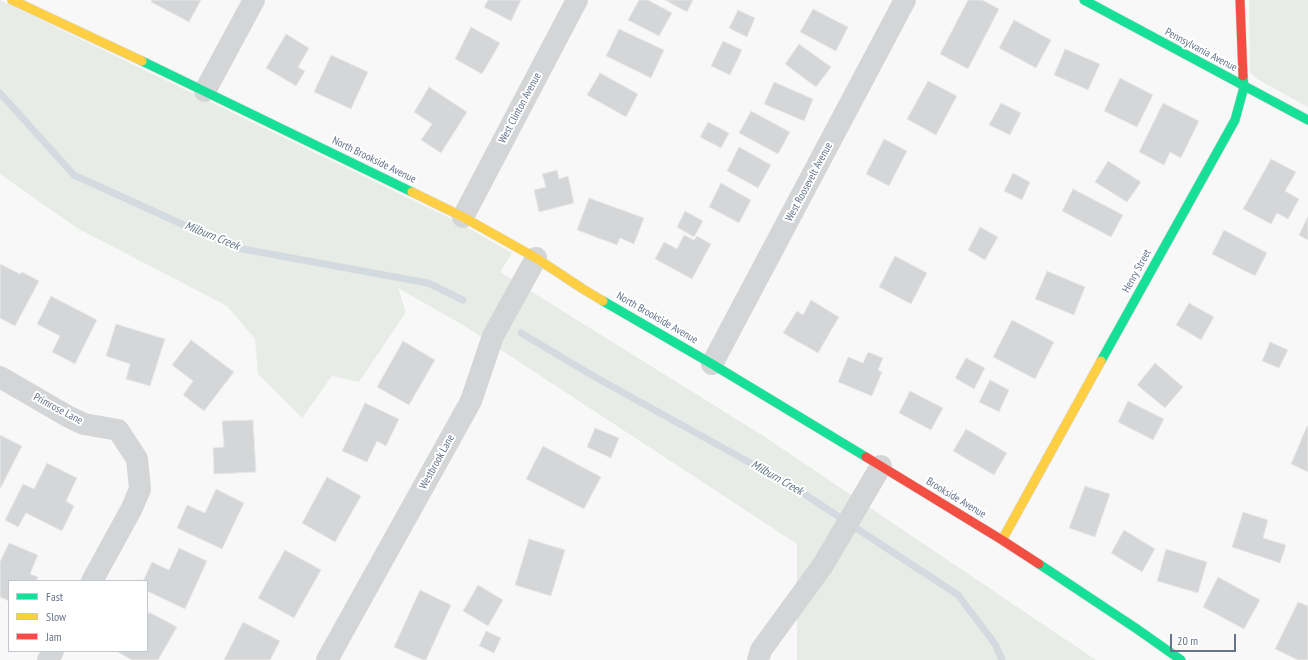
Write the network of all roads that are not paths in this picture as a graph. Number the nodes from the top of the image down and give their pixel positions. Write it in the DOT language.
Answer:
graph roads {
  1 [pos="12,0"];
  2 [pos="254,0"];
  3 [pos="577,0"];
  4 [pos="905,0"];
  5 [pos="1084,0"];
  6 [pos="1240,0"];
  7 [pos="1244,87"];
  8 [pos="205,91"];
  9 [pos="1308,120"];
  10 [pos="462,216"];
  11 [pos="536,258"];
  12 [pos="712,364"];
  13 [pos="0,377"];
  14 [pos="881,466"];
  15 [pos="1002,540"];
  16 [pos="93,580"];
  17 [pos="327,660"];
  18 [pos="758,660"];
  19 [pos="1181,660"];
  1 -- 8 [label="main road, North Brookside Avenue"];
  2 -- 8 [label="street"];
  3 -- 10 [label="street, West Clinton Avenue"];
  4 -- 12 [label="street, West Roosevelt Avenue"];
  5 -- 7 [label="main road, Pennsylvania Avenue"];
  6 -- 7 [label="main road, Henry Street"];
  7 -- 9 [label="main road, Pennsylvania Avenue"];
  7 -- 15 [label="main road, Henry Street"];
  8 -- 10 [label="main road, North Brookside Avenue"];
  10 -- 11 [label="main road, North Brookside Avenue"];
  11 -- 12 [label="main road, North Brookside Avenue"];
  11 -- 17 [label="street, Westbrook Lane"];
  12 -- 14 [label="main road, Brookside Avenue"];
  13 -- 16 [label="street, Primrose Lane"];
  14 -- 15 [label="main road, Brookside Avenue"];
  14 -- 18 [label="street"];
  15 -- 19 [label="main road, Brookside Avenue"];
}
